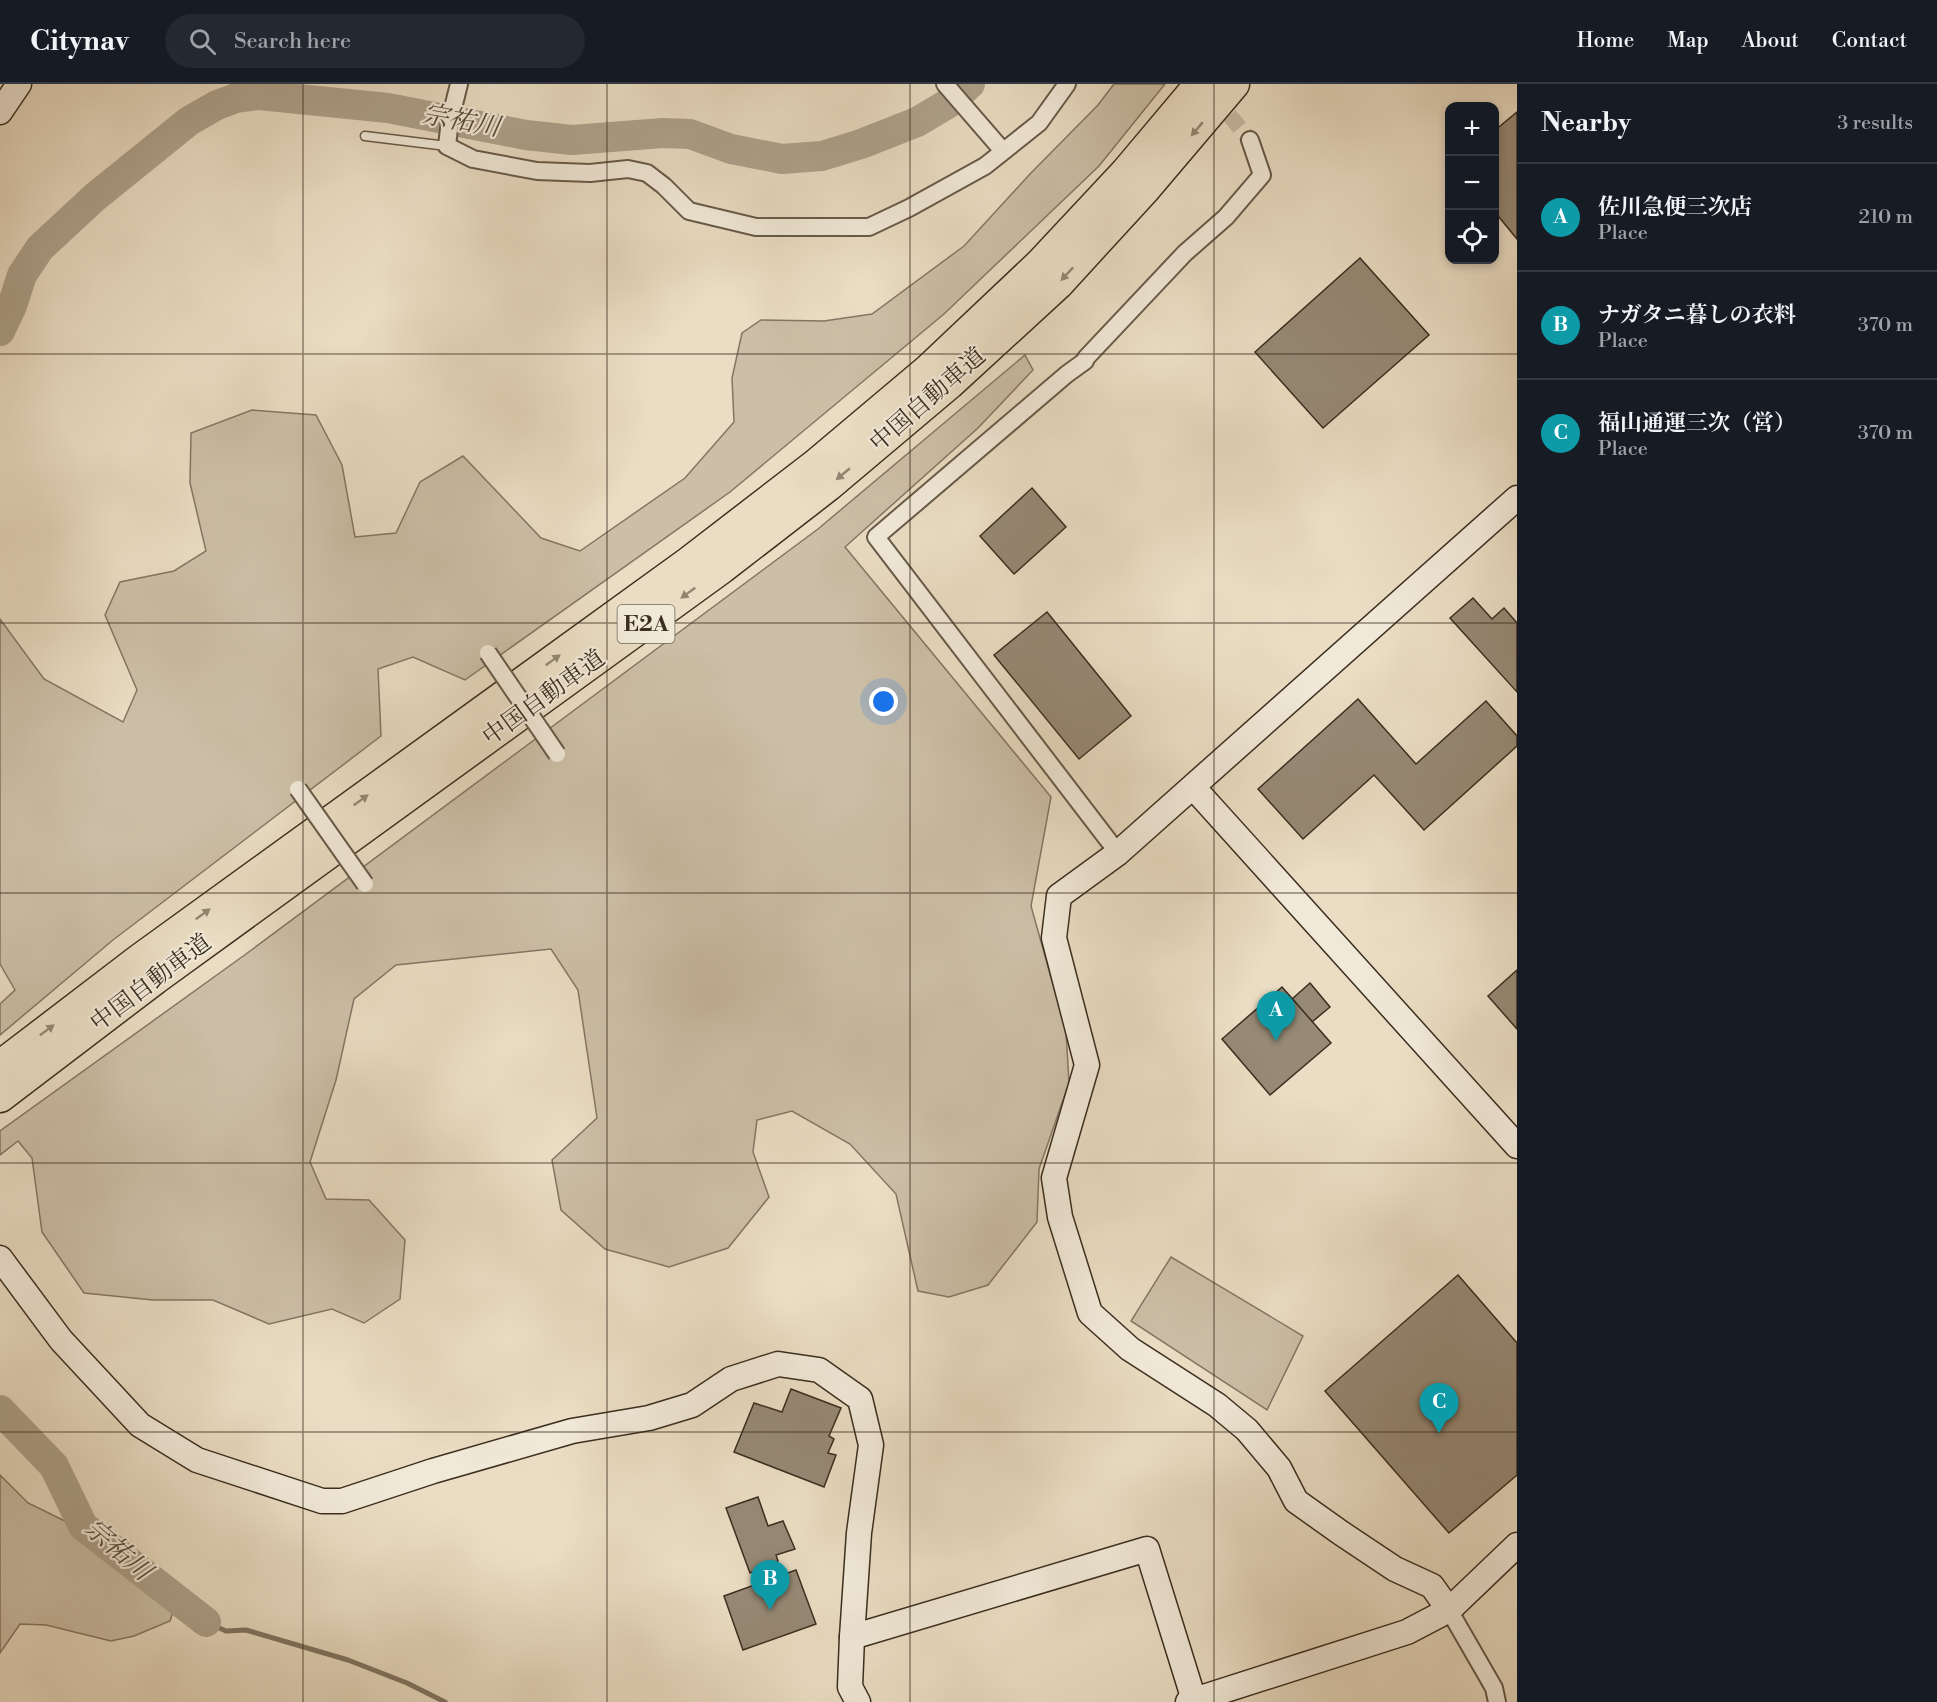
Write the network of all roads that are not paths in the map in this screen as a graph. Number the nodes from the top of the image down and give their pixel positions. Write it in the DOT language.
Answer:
graph roads {
  1 [pos="19,84"];
  2 [pos="459,84"];
  3 [pos="1067,84"];
  4 [pos="1200,84"];
  5 [pos="1234,84"];
  6 [pos="948,89"];
  7 [pos="0,112"];
  8 [pos="364,136"];
  9 [pos="1250,140"];
  10 [pos="448,142"];
  11 [pos="1003,151"];
  12 [pos="1517,498"];
  13 [pos="488,653"];
  14 [pos="556,754"];
  15 [pos="1193,787"];
  16 [pos="298,789"];
  17 [pos="1118,853"];
  18 [pos="365,884"];
  19 [pos="0,1066"];
  20 [pos="0,1097"];
  21 [pos="1517,1146"];
  22 [pos="0,1258"];
  23 [pos="1517,1545"];
  24 [pos="1449,1610"];
  25 [pos="852,1637"];
  26 [pos="1191,1701"];
  27 [pos="858,1702"];
  28 [pos="1497,1702"];
  1 -- 7 [label="street"];
  2 -- 10 [label="street"];
  3 -- 11 [label="street"];
  19 -- 4 [label="highway, 中国自動車道 / E2A, one-way"];
  5 -- 20 [label="highway, 中国自動車道 / E2A, one-way"];
  6 -- 11 [label="street"];
  8 -- 10 [label="lane"];
  9 -- 17 [label="street"];
  10 -- 11 [label="street"];
  12 -- 15 [label="street"];
  13 -- 14 [label="street, bridge"];
  15 -- 17 [label="street"];
  15 -- 21 [label="street"];
  16 -- 18 [label="street, bridge"];
  17 -- 24 [label="street"];
  22 -- 25 [label="street"];
  23 -- 24 [label="street"];
  24 -- 26 [label="street"];
  24 -- 28 [label="street"];
  25 -- 26 [label="street"];
  25 -- 27 [label="street"];
}
